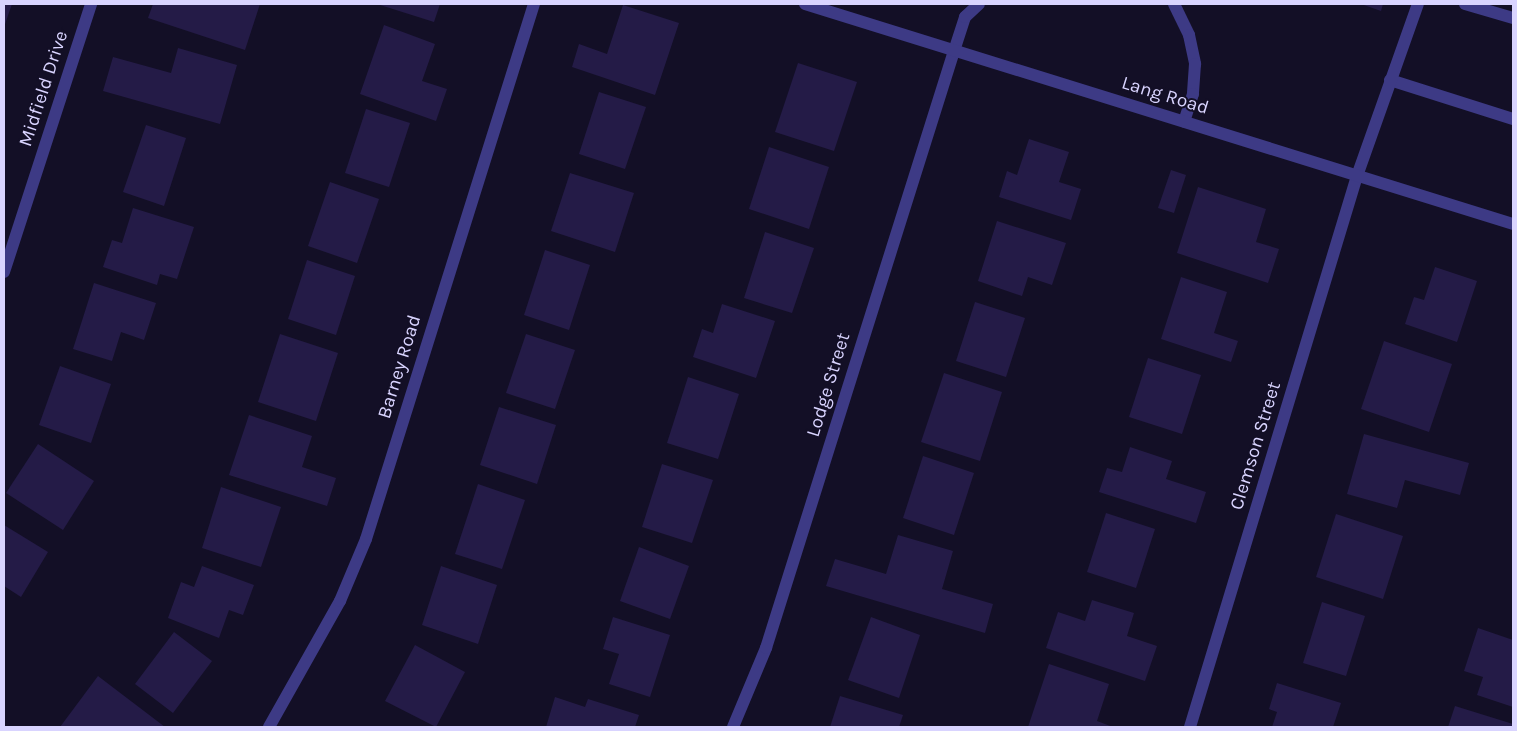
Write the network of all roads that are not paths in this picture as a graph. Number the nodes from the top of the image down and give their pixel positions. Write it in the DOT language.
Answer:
graph roads {
  1 [pos="91,4"];
  2 [pos="534,4"];
  3 [pos="805,4"];
  4 [pos="979,4"];
  5 [pos="1174,4"];
  6 [pos="1418,4"];
  7 [pos="1465,4"];
  8 [pos="1513,18"];
  9 [pos="954,51"];
  10 [pos="1390,80"];
  11 [pos="1513,119"];
  12 [pos="1184,122"];
  13 [pos="1357,176"];
  14 [pos="1513,224"];
  15 [pos="4,272"];
  16 [pos="269,727"];
  17 [pos="733,727"];
  18 [pos="1190,727"];
  1 -- 15 [label="street, Midfield Drive"];
  2 -- 16 [label="street, Barney Road"];
  3 -- 9 [label="street, Lang Road"];
  4 -- 9 [label="street, Lodge Street"];
  5 -- 12 [label="street"];
  6 -- 10 [label="street, Clemson Street"];
  7 -- 8 [label="street"];
  9 -- 12 [label="street, Lang Road"];
  9 -- 17 [label="street, Lodge Street"];
  10 -- 11 [label="street"];
  10 -- 13 [label="street, Clemson Street"];
  12 -- 13 [label="street, Lang Road"];
  13 -- 14 [label="street, Lang Road"];
  13 -- 18 [label="street, Clemson Street"];
}
